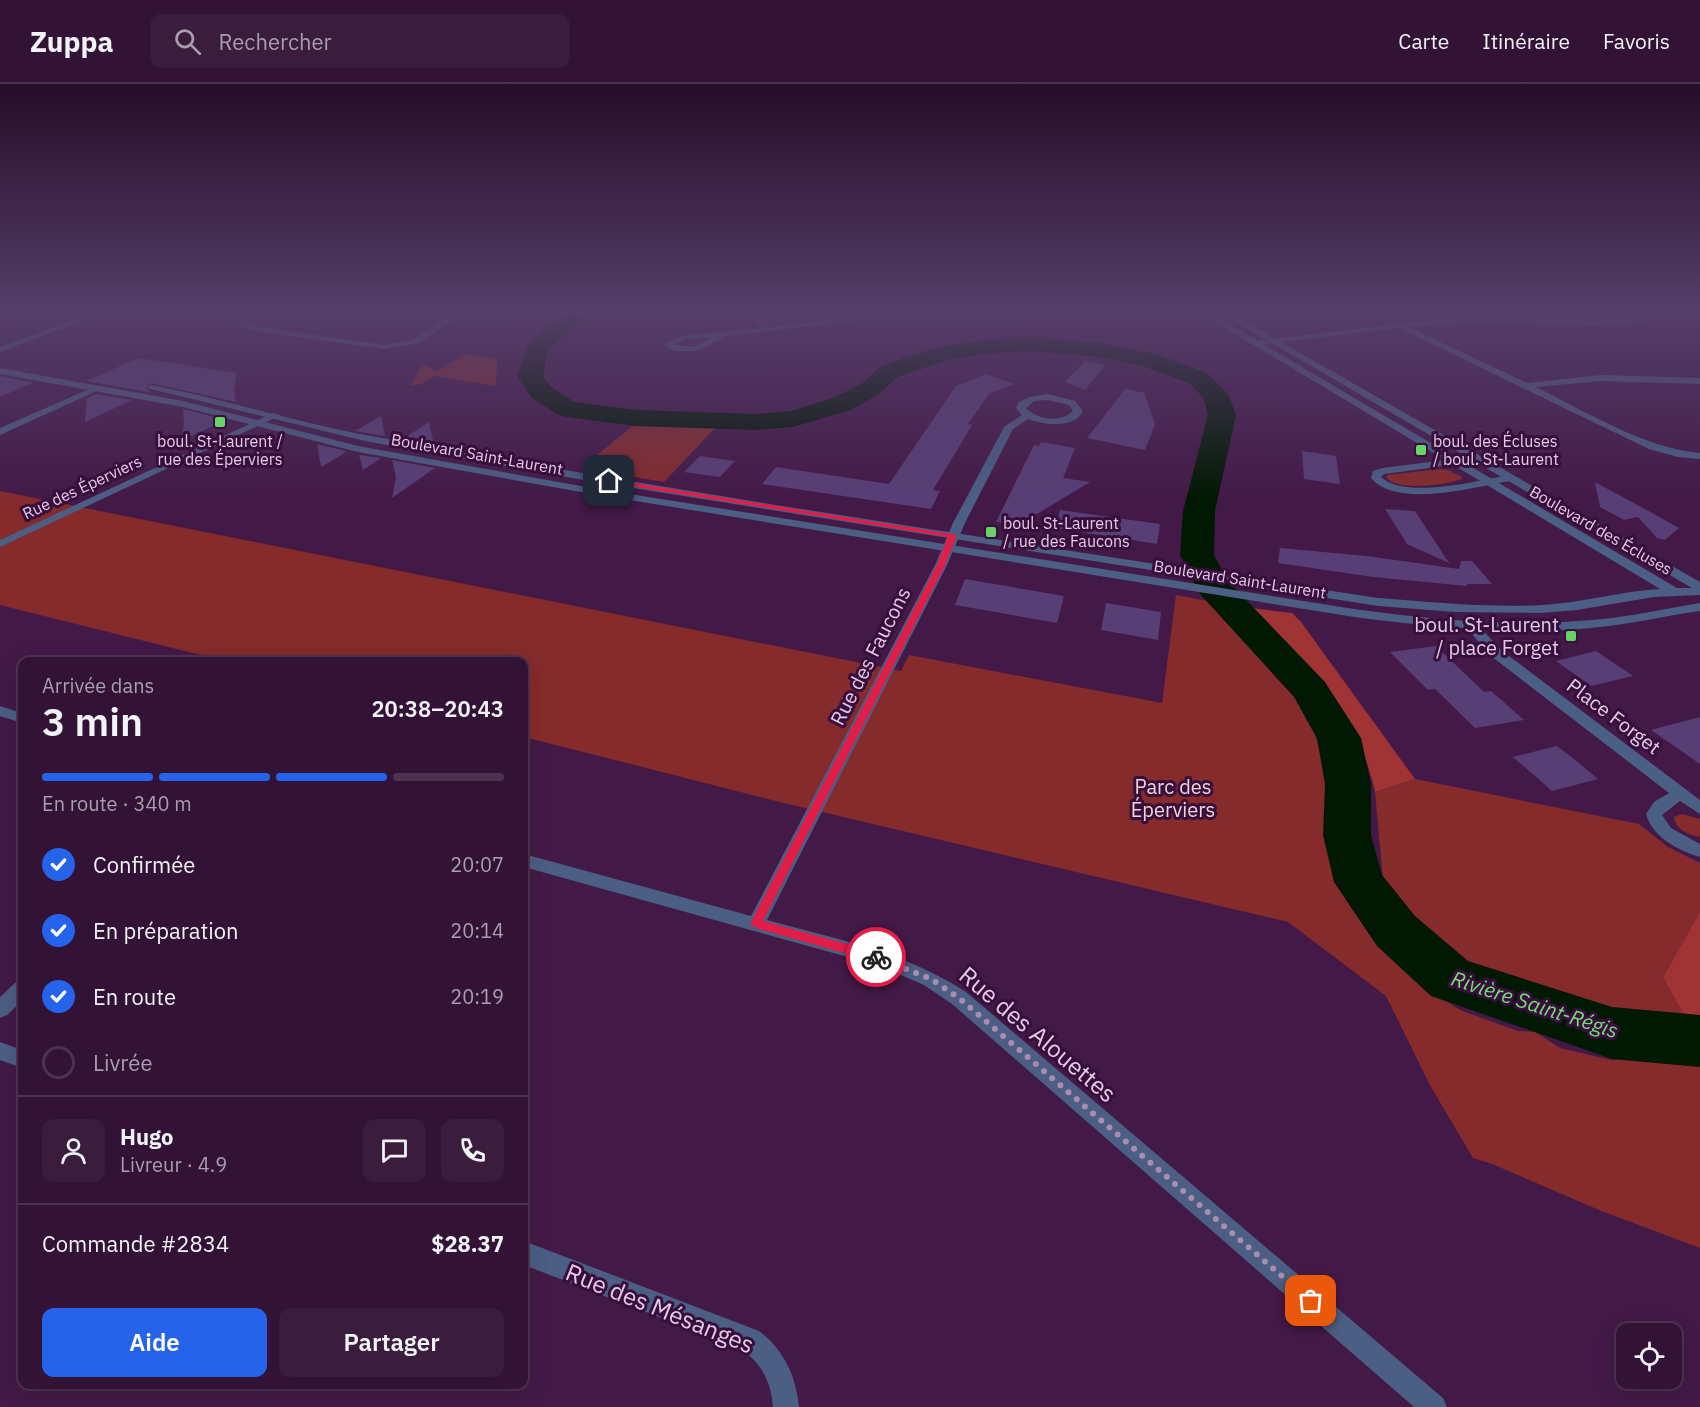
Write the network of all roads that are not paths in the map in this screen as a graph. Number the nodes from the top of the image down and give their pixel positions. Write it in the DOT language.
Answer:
graph roads {
  1 [pos="28,376"];
  2 [pos="80,376"];
  3 [pos="1310,376"];
  4 [pos="1333,376"];
  5 [pos="1504,376"];
  6 [pos="1700,381"];
  7 [pos="1525,386"];
  8 [pos="99,388"];
  9 [pos="276,415"];
  10 [pos="1028,415"];
  11 [pos="257,424"];
  12 [pos="0,432"];
  13 [pos="1700,456"];
  14 [pos="1477,459"];
  15 [pos="1455,462"];
  16 [pos="1510,478"];
  17 [pos="1486,482"];
  18 [pos="953,535"];
  19 [pos="0,544"];
  20 [pos="946,549"];
  21 [pos="1700,589"];
  22 [pos="1674,592"];
  23 [pos="1700,607"];
  24 [pos="1470,625"];
  25 [pos="0,711"];
  26 [pos="18,717"];
  27 [pos="1681,793"];
  28 [pos="1700,808"];
  29 [pos="1700,851"];
  30 [pos="528,862"];
  31 [pos="756,924"];
  32 [pos="18,993"];
  33 [pos="0,1009"];
  34 [pos="0,1051"];
  35 [pos="18,1058"];
  36 [pos="528,1255"];
  37 [pos="786,1407"];
  38 [pos="1434,1407"];
  1 -- 8 [label="street, Boulevard Saint-Laurent"];
  2 -- 9 [label="street, Boulevard Saint-Laurent"];
  3 -- 15 [label="street, Boulevard des Écluses"];
  4 -- 14 [label="street, Boulevard des Écluses"];
  5 -- 7 [label="street"];
  6 -- 7 [label="street"];
  7 -- 13 [label="street"];
  8 -- 11 [label="street, Boulevard Saint-Laurent"];
  8 -- 12 [label="street"];
  9 -- 11 [label="street, Rue des Éperviers"];
  9 -- 18 [label="street, Boulevard Saint-Laurent"];
  10 -- 10 [label="street, Rue des Faucons"];
  10 -- 18 [label="street, Rue des Faucons"];
  11 -- 19 [label="street, Rue des Éperviers"];
  11 -- 20 [label="street, Boulevard Saint-Laurent"];
  14 -- 15 [label="street, Boulevard des Écluses"];
  14 -- 16 [label="street, Boulevard des Écluses"];
  15 -- 17 [label="street, Boulevard des Écluses"];
  15 -- 17 [label="street, Boulevard des Écluses"];
  16 -- 17 [label="street, Boulevard des Écluses"];
  16 -- 21 [label="street, Boulevard des Écluses"];
  17 -- 22 [label="street, Boulevard des Écluses"];
  18 -- 20 [label="street, Rue des Faucons"];
  18 -- 22 [label="street, Boulevard Saint-Laurent"];
  20 -- 24 [label="street, Boulevard Saint-Laurent"];
  20 -- 31 [label="street, Rue des Faucons"];
  21 -- 22 [label="street, Boulevard Saint-Laurent"];
  22 -- 23 [label="street, Boulevard des Écluses"];
  23 -- 24 [label="street, Boulevard Saint-Laurent"];
  24 -- 27 [label="street, Place Forget"];
  25 -- 26 [label="street"];
  27 -- 28 [label="street, Place Forget"];
  27 -- 29 [label="street"];
  30 -- 31 [label="street, Rue des Alouettes"];
  31 -- 38 [label="street, Rue des Alouettes"];
  32 -- 33 [label="street"];
  34 -- 35 [label="street"];
  36 -- 37 [label="street, Rue des Mésanges"];
}
